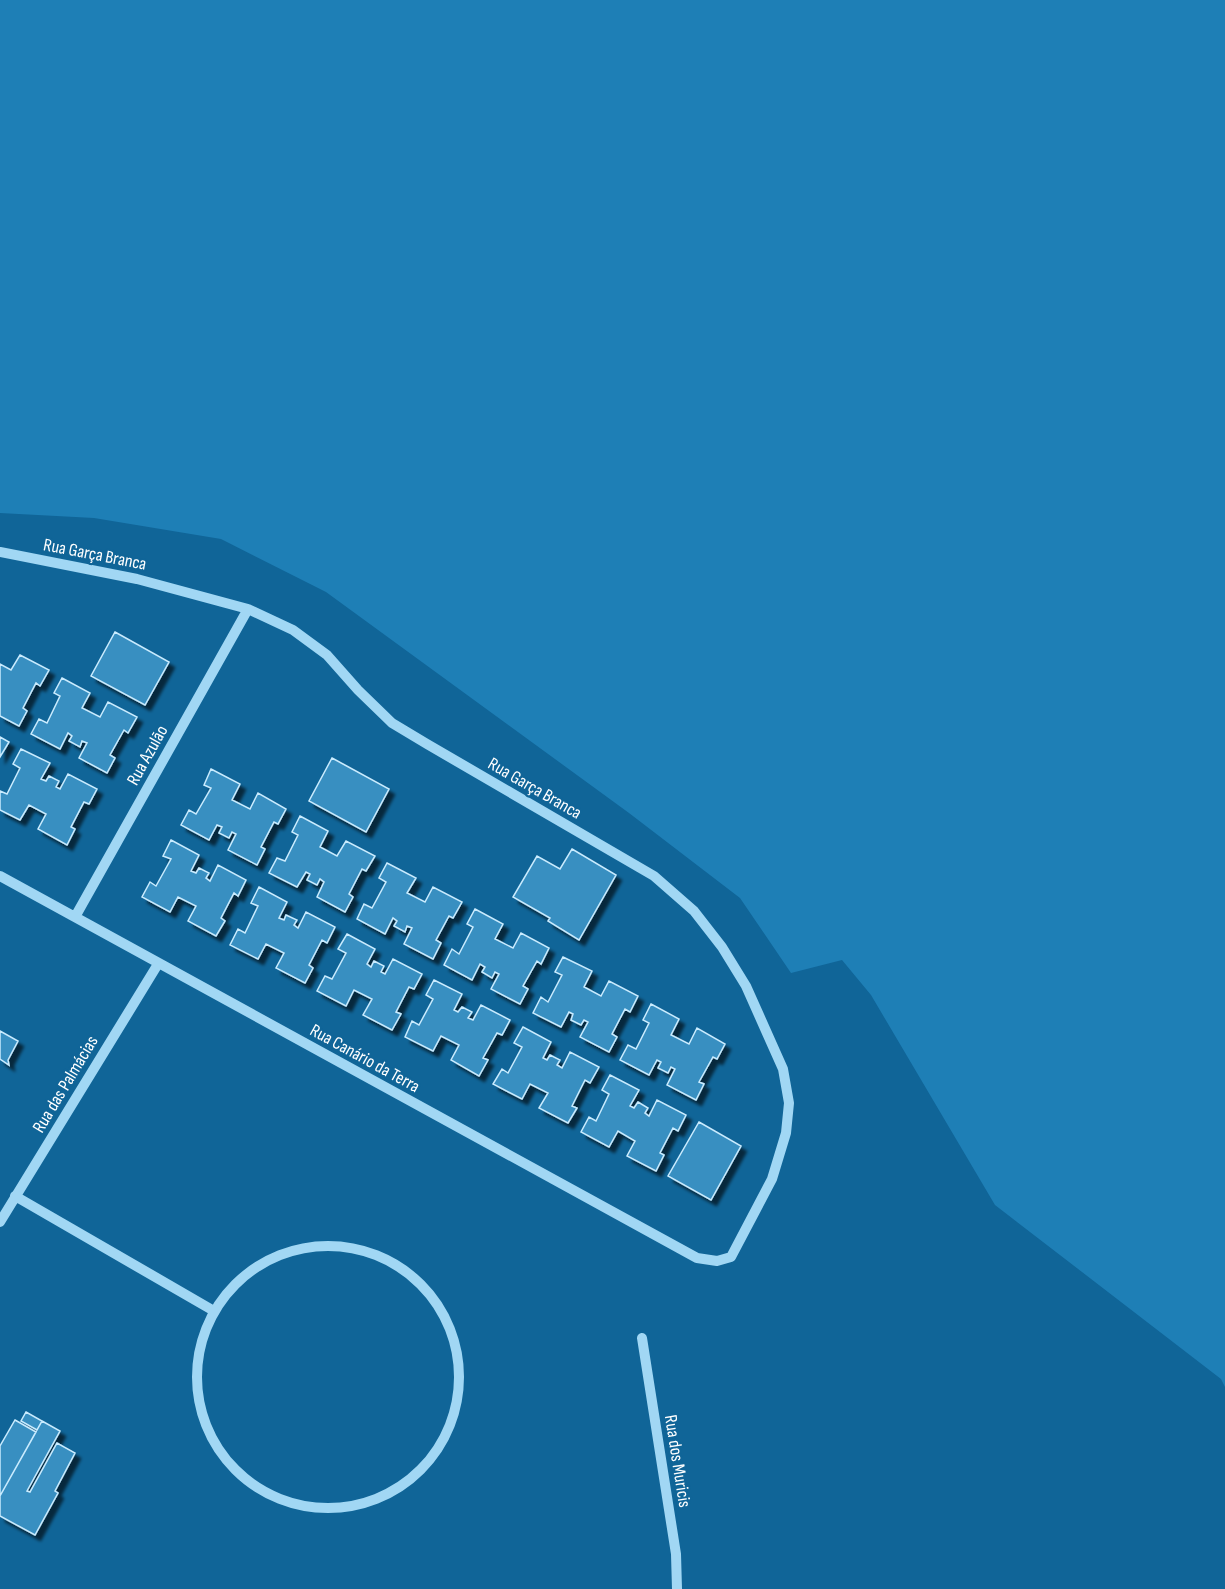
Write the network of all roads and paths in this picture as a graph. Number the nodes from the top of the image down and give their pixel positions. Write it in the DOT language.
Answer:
graph roads {
  1 [pos="0,552"];
  2 [pos="248,609"];
  3 [pos="0,876"];
  4 [pos="75,917"];
  5 [pos="158,963"];
  6 [pos="15,1196"];
  7 [pos="0,1222"];
  8 [pos="717,1262"];
  9 [pos="214,1311"];
  10 [pos="642,1338"];
  11 [pos="677,1589"];
  1 -- 2 [label="street, Rua Garça Branca"];
  2 -- 4 [label="street, Rua Azulão"];
  2 -- 8 [label="street, Rua Garça Branca"];
  3 -- 4 [label="street, Rua Canário da Terra"];
  4 -- 5 [label="street, Rua Canário da Terra"];
  5 -- 6 [label="street, Rua das Palmácias"];
  5 -- 8 [label="street, Rua Canário da Terra"];
  6 -- 7 [label="street, Rua das Palmácias"];
  6 -- 9 [label="street"];
  9 -- 9 [label="street"];
  10 -- 11 [label="street, Rua dos Muricis"];
}
